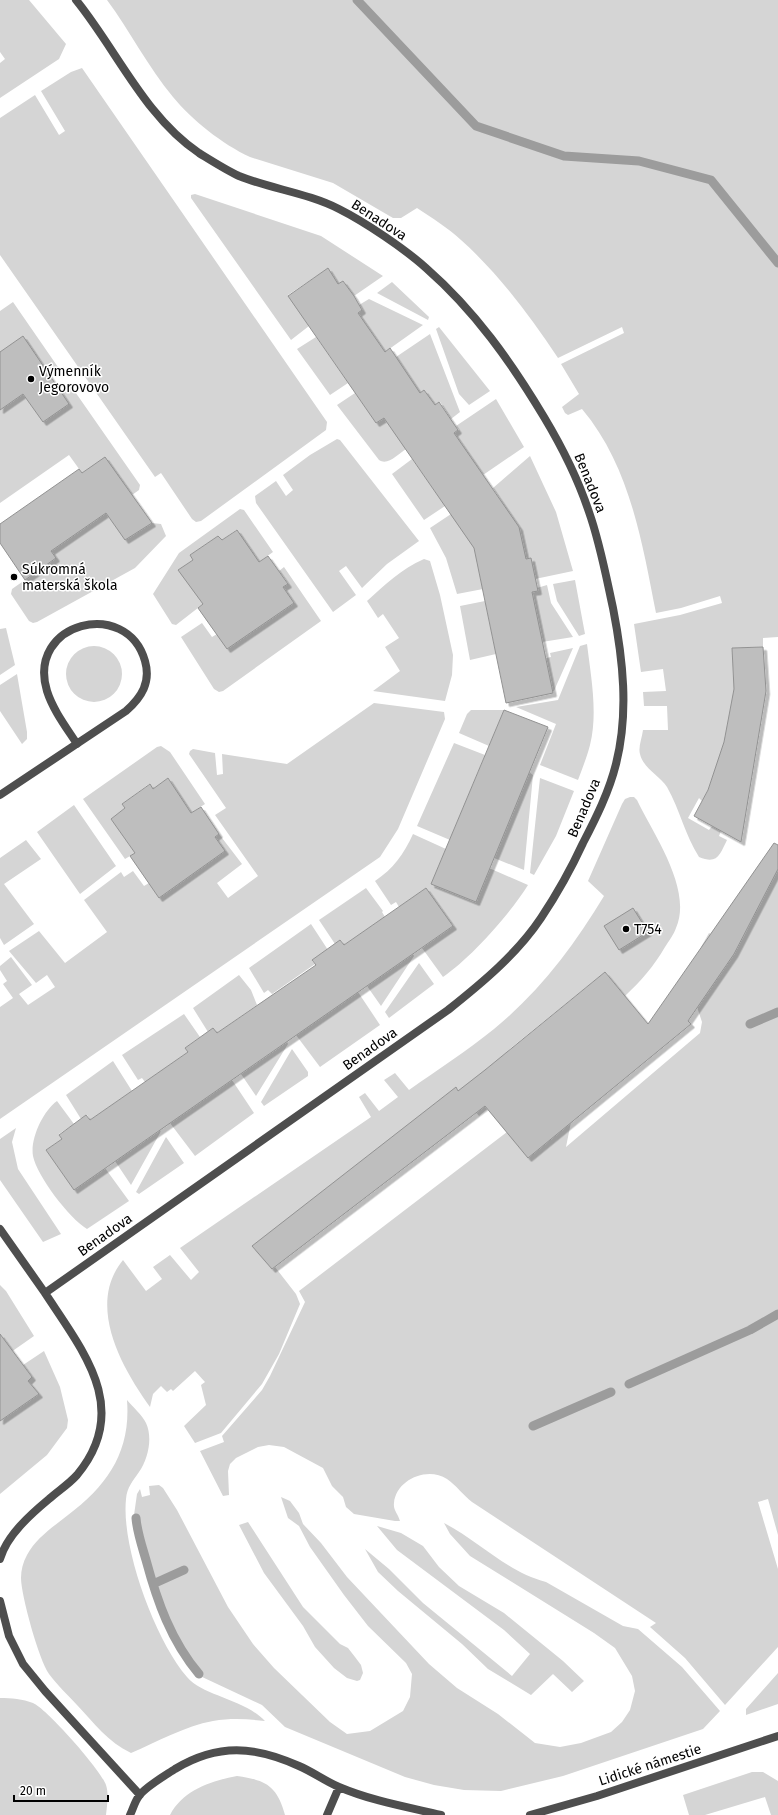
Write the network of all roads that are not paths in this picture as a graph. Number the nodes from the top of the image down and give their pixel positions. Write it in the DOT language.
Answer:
graph roads {
  1 [pos="76,0"];
  2 [pos="77,744"];
  3 [pos="0,795"];
  4 [pos="0,1229"];
  5 [pos="45,1293"];
  6 [pos="0,1559"];
  7 [pos="0,1601"];
  8 [pos="778,1736"];
  9 [pos="339,1787"];
  10 [pos="140,1795"];
  11 [pos="130,1815"];
  12 [pos="327,1815"];
  13 [pos="441,1815"];
  14 [pos="530,1815"];
  1 -- 5 [label="street, Benadova"];
  2 -- 2 [label="street"];
  2 -- 3 [label="street"];
  4 -- 5 [label="street"];
  5 -- 6 [label="street"];
  7 -- 10 [label="street"];
  8 -- 14 [label="street, Lidické námestie"];
  9 -- 10 [label="street"];
  9 -- 12 [label="street"];
  9 -- 13 [label="street"];
  10 -- 11 [label="street"];
}
